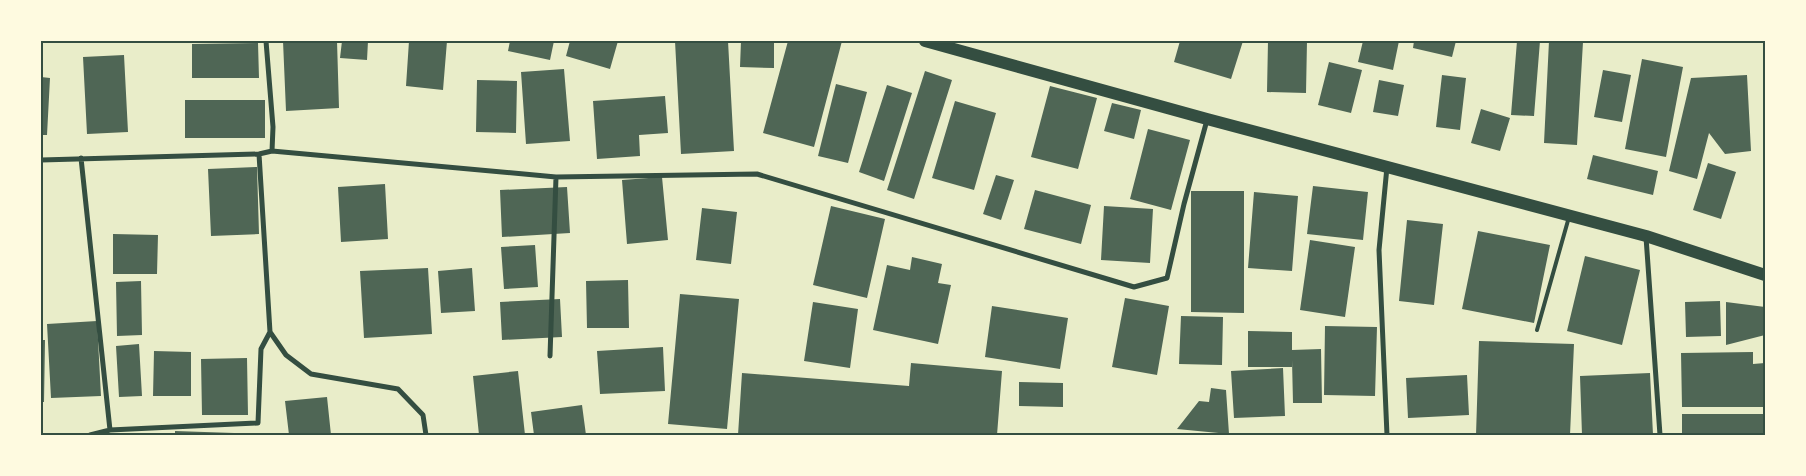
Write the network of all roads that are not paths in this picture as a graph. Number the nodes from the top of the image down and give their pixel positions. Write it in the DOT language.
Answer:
graph roads {
  1 [pos="266,41"];
  2 [pos="925,41"];
  3 [pos="1207,119"];
  4 [pos="272,151"];
  5 [pos="259,154"];
  6 [pos="81,158"];
  7 [pos="41,160"];
  8 [pos="1387,166"];
  9 [pos="556,177"];
  10 [pos="1570,216"];
  11 [pos="1646,236"];
  12 [pos="1765,275"];
  13 [pos="1537,330"];
  14 [pos="270,332"];
  15 [pos="550,356"];
  16 [pos="110,430"];
  17 [pos="90,435"];
  18 [pos="426,435"];
  19 [pos="1387,435"];
  20 [pos="1660,435"];
  1 -- 4 [label="street"];
  2 -- 3 [label="main road"];
  3 -- 8 [label="main road"];
  3 -- 9 [label="street"];
  4 -- 5 [label="street"];
  4 -- 9 [label="street"];
  5 -- 6 [label="street"];
  5 -- 14 [label="street"];
  6 -- 7 [label="street"];
  6 -- 16 [label="street"];
  8 -- 10 [label="main road"];
  8 -- 19 [label="street"];
  9 -- 15 [label="street"];
  10 -- 11 [label="main road"];
  10 -- 13 [label="lane"];
  11 -- 12 [label="main road"];
  11 -- 20 [label="street"];
  14 -- 16 [label="street"];
  14 -- 18 [label="street"];
  16 -- 17 [label="street"];
}
